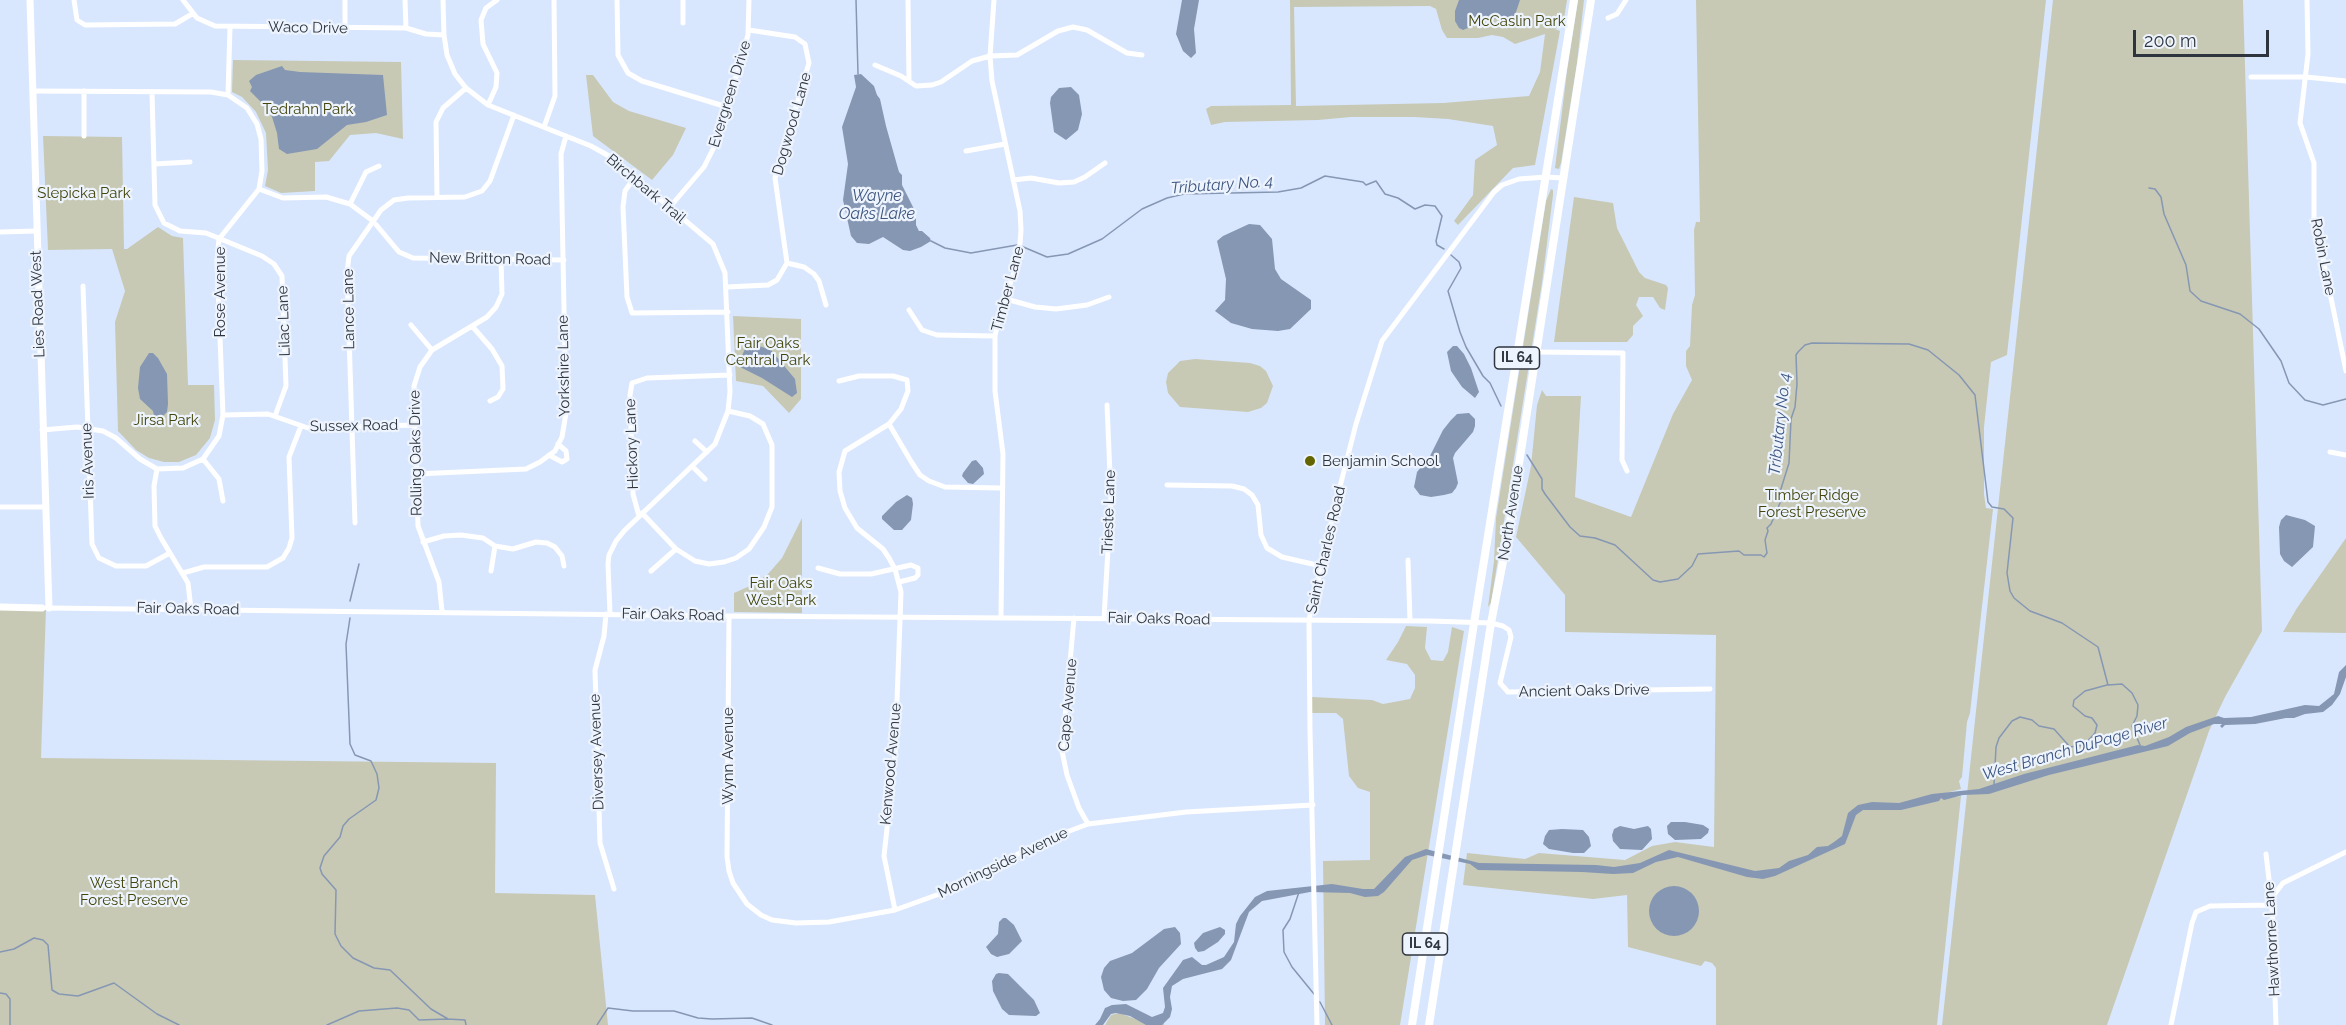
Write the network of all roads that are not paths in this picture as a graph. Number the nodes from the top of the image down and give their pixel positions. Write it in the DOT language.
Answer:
graph roads {
  1 [pos="30,0"];
  2 [pos="74,0"];
  3 [pos="183,0"];
  4 [pos="345,0"];
  5 [pos="405,0"];
  6 [pos="443,0"];
  7 [pos="497,0"];
  8 [pos="554,0"];
  9 [pos="617,0"];
  10 [pos="683,0"];
  11 [pos="749,0"];
  12 [pos="908,0"];
  13 [pos="994,0"];
  14 [pos="1574,0"];
  15 [pos="1591,0"];
  16 [pos="1626,0"];
  17 [pos="2307,0"];
  18 [pos="192,14"];
  19 [pos="1608,18"];
  20 [pos="683,23"];
  21 [pos="230,27"];
  22 [pos="345,28"];
  23 [pos="406,28"];
  24 [pos="749,30"];
  25 [pos="444,35"];
  26 [pos="1142,55"];
  27 [pos="990,56"];
  28 [pos="875,65"];
  29 [pos="2251,77"];
  30 [pos="2306,77"];
  31 [pos="909,81"];
  32 [pos="2346,81"];
  33 [pos="466,88"];
  34 [pos="32,91"];
  35 [pos="84,91"];
  36 [pos="152,92"];
  37 [pos="228,95"];
  38 [pos="488,105"];
  39 [pos="727,107"];
  40 [pos="514,115"];
  41 [pos="544,127"];
  42 [pos="84,136"];
  43 [pos="566,136"];
  44 [pos="1005,144"];
  45 [pos="966,151"];
  46 [pos="190,162"];
  47 [pos="1105,163"];
  48 [pos="154,164"];
  49 [pos="379,166"];
  50 [pos="1546,177"];
  51 [pos="634,178"];
  52 [pos="1563,178"];
  53 [pos="1013,180"];
  54 [pos="259,189"];
  55 [pos="437,198"];
  56 [pos="350,204"];
  57 [pos="669,208"];
  58 [pos="373,221"];
  59 [pos="36,231"];
  60 [pos="0,232"];
  61 [pos="219,239"];
  62 [pos="501,260"];
  63 [pos="564,260"];
  64 [pos="787,263"];
  65 [pos="83,286"];
  66 [pos="727,287"];
  67 [pos="1109,297"];
  68 [pos="1006,299"];
  69 [pos="826,305"];
  70 [pos="909,310"];
  71 [pos="728,312"];
  72 [pos="411,325"];
  73 [pos="472,326"];
  74 [pos="995,336"];
  75 [pos="432,350"];
  76 [pos="1537,352"];
  77 [pos="2346,371"];
  78 [pos="730,375"];
  79 [pos="839,381"];
  80 [pos="490,401"];
  81 [pos="1107,405"];
  82 [pos="728,411"];
  83 [pos="223,415"];
  84 [pos="275,416"];
  85 [pos="889,424"];
  86 [pos="414,425"];
  87 [pos="300,426"];
  88 [pos="352,427"];
  89 [pos="87,428"];
  90 [pos="42,430"];
  91 [pos="695,441"];
  92 [pos="558,444"];
  93 [pos="707,452"];
  94 [pos="2330,452"];
  95 [pos="2346,453"];
  96 [pos="549,455"];
  97 [pos="203,459"];
  98 [pos="692,466"];
  99 [pos="157,469"];
  100 [pos="1627,471"];
  101 [pos="416,474"];
  102 [pos="705,479"];
  103 [pos="1167,485"];
  104 [pos="1002,488"];
  105 [pos="223,501"];
  106 [pos="0,507"];
  107 [pos="44,507"];
  108 [pos="641,514"];
  109 [pos="355,523"];
  110 [pos="423,542"];
  111 [pos="495,546"];
  112 [pos="676,549"];
  113 [pos="170,553"];
  114 [pos="1408,560"];
  115 [pos="564,566"];
  116 [pos="1322,566"];
  117 [pos="818,568"];
  118 [pos="895,569"];
  119 [pos="491,571"];
  120 [pos="651,571"];
  121 [pos="183,573"];
  122 [pos="899,582"];
  123 [pos="0,607"];
  124 [pos="45,608"];
  125 [pos="191,609"];
  126 [pos="442,611"];
  127 [pos="608,614"];
  128 [pos="729,616"];
  129 [pos="900,616"];
  130 [pos="1001,617"];
  131 [pos="1074,618"];
  132 [pos="1104,618"];
  133 [pos="1309,620"];
  134 [pos="1410,621"];
  135 [pos="1474,623"];
  136 [pos="1491,623"];
  137 [pos="1710,689"];
  138 [pos="1313,805"];
  139 [pos="1088,824"];
  140 [pos="2346,852"];
  141 [pos="2266,854"];
  142 [pos="614,889"];
  143 [pos="739,894"];
  144 [pos="2272,906"];
  145 [pos="895,910"];
  146 [pos="1317,1025"];
  147 [pos="1412,1025"];
  148 [pos="1430,1025"];
  149 [pos="2171,1025"];
  150 [pos="2276,1025"];
  1 -- 34 [label="street, Lies Road West"];
  2 -- 18 [label="street"];
  3 -- 18 [label="street"];
  4 -- 22 [label="street"];
  5 -- 23 [label="street"];
  6 -- 25 [label="street, Birchbark Trail"];
  7 -- 38 [label="street"];
  8 -- 41 [label="street"];
  9 -- 39 [label="street"];
  10 -- 20 [label="street"];
  11 -- 24 [label="street, Evergreen Drive"];
  12 -- 31 [label="street"];
  13 -- 27 [label="street, Timber Lane"];
  14 -- 50 [label="main road, North Avenue / IL 64"];
  15 -- 52 [label="main road, North Avenue / IL 64"];
  16 -- 19 [label="street"];
  17 -- 30 [label="street, Robin Lane"];
  18 -- 21 [label="street, Waco Drive"];
  21 -- 22 [label="street, Waco Drive"];
  21 -- 37 [label="street"];
  22 -- 23 [label="street, Waco Drive"];
  23 -- 25 [label="street, Waco Drive"];
  24 -- 39 [label="street, Evergreen Drive"];
  24 -- 64 [label="street, Dogwood Lane"];
  25 -- 33 [label="street, Birchbark Trail"];
  26 -- 27 [label="street"];
  27 -- 31 [label="street"];
  27 -- 44 [label="street, Timber Lane"];
  28 -- 31 [label="street"];
  29 -- 30 [label="street"];
  30 -- 32 [label="street"];
  30 -- 77 [label="street, Robin Lane"];
  33 -- 38 [label="street, Birchbark Trail"];
  33 -- 55 [label="street"];
  34 -- 35 [label="street"];
  34 -- 59 [label="street, Lies Road West"];
  35 -- 36 [label="street"];
  35 -- 42 [label="street"];
  36 -- 37 [label="street"];
  36 -- 48 [label="street, Lilac Lane"];
  37 -- 54 [label="street"];
  38 -- 40 [label="street, Birchbark Trail"];
  39 -- 57 [label="street, Evergreen Drive"];
  40 -- 41 [label="street, Birchbark Trail"];
  40 -- 55 [label="street, Lance Lane"];
  41 -- 43 [label="street, Birchbark Trail"];
  43 -- 51 [label="street, Birchbark Trail"];
  43 -- 63 [label="street, Yorkshire Lane"];
  44 -- 45 [label="street"];
  44 -- 53 [label="street, Timber Lane"];
  46 -- 48 [label="street"];
  47 -- 53 [label="street"];
  48 -- 61 [label="street, Lilac Lane"];
  49 -- 56 [label="street"];
  50 -- 52 [label="street, Saint Charles Road"];
  50 -- 116 [label="street, Saint Charles Road"];
  50 -- 135 [label="main road, North Avenue / IL 64"];
  51 -- 57 [label="street, Birchbark Trail"];
  51 -- 71 [label="street"];
  52 -- 76 [label="main road, North Avenue / IL 64"];
  53 -- 68 [label="street, Timber Lane"];
  54 -- 56 [label="street, New Britton Road"];
  54 -- 61 [label="street, Rose Avenue"];
  55 -- 58 [label="street, Lance Lane"];
  56 -- 58 [label="street, New Britton Road"];
  57 -- 66 [label="street, Birchbark Trail"];
  58 -- 62 [label="street, New Britton Road"];
  58 -- 88 [label="street, Lance Lane"];
  59 -- 60 [label="street"];
  59 -- 90 [label="street, Lies Road West"];
  61 -- 83 [label="street, Rose Avenue"];
  61 -- 84 [label="street, Lilac Lane"];
  62 -- 63 [label="street, New Britton Road"];
  62 -- 73 [label="street, Rolling Oaks Drive"];
  63 -- 92 [label="street, Yorkshire Lane"];
  64 -- 66 [label="street"];
  64 -- 69 [label="street"];
  65 -- 89 [label="street, Iris Avenue"];
  66 -- 71 [label="street, Birchbark Trail"];
  67 -- 68 [label="street"];
  68 -- 74 [label="street, Timber Lane"];
  70 -- 74 [label="street"];
  71 -- 78 [label="street, Birchbark Trail"];
  72 -- 75 [label="street"];
  73 -- 75 [label="street, Rolling Oaks Drive"];
  73 -- 80 [label="street"];
  74 -- 104 [label="street, Timber Lane"];
  75 -- 86 [label="street, Rolling Oaks Drive"];
  76 -- 100 [label="street"];
  76 -- 136 [label="main road, North Avenue / IL 64"];
  78 -- 82 [label="street, Birchbark Trail"];
  78 -- 108 [label="street, Hickory Lane"];
  79 -- 85 [label="street"];
  81 -- 132 [label="street, Trieste Lane"];
  82 -- 93 [label="street, Birchbark Trail"];
  82 -- 112 [label="street"];
  83 -- 84 [label="street, Sussex Road"];
  83 -- 97 [label="street, Rose Avenue"];
  84 -- 87 [label="street, Sussex Road"];
  85 -- 104 [label="street"];
  85 -- 118 [label="street, Kenwood Avenue"];
  86 -- 88 [label="street, Sussex Road"];
  86 -- 101 [label="street, Rolling Oaks Drive"];
  87 -- 88 [label="street, Sussex Road"];
  87 -- 121 [label="street"];
  88 -- 109 [label="street, Lance Lane"];
  89 -- 90 [label="street"];
  89 -- 99 [label="street"];
  89 -- 113 [label="street, Iris Avenue"];
  90 -- 107 [label="street, Lies Road West"];
  91 -- 93 [label="street"];
  92 -- 96 [label="street, Yorkshire Lane"];
  92 -- 96 [label="street"];
  93 -- 98 [label="street, Birchbark Trail"];
  94 -- 95 [label="street"];
  96 -- 101 [label="street, Yorkshire Lane"];
  97 -- 99 [label="street"];
  97 -- 105 [label="street"];
  98 -- 102 [label="street"];
  98 -- 108 [label="street, Birchbark Trail"];
  99 -- 113 [label="street"];
  101 -- 110 [label="street, Rolling Oaks Drive"];
  103 -- 116 [label="street"];
  104 -- 130 [label="street, Timber Lane"];
  106 -- 107 [label="street"];
  107 -- 124 [label="street, Lies Road West"];
  108 -- 112 [label="street"];
  108 -- 127 [label="street, Birchbark Trail"];
  110 -- 111 [label="street"];
  110 -- 126 [label="street, Rolling Oaks Drive"];
  111 -- 115 [label="street"];
  111 -- 119 [label="street"];
  112 -- 120 [label="street"];
  113 -- 121 [label="street"];
  114 -- 134 [label="street"];
  116 -- 133 [label="street, Saint Charles Road"];
  117 -- 118 [label="street"];
  118 -- 122 [label="street, Kenwood Avenue"];
  118 -- 122 [label="street"];
  121 -- 125 [label="street"];
  122 -- 129 [label="street, Kenwood Avenue"];
  123 -- 124 [label="street, Fair Oaks Road"];
  124 -- 125 [label="street, Fair Oaks Road"];
  125 -- 126 [label="street, Fair Oaks Road"];
  126 -- 127 [label="street, Fair Oaks Road"];
  127 -- 128 [label="street, Fair Oaks Road"];
  127 -- 142 [label="street, Diversey Avenue"];
  128 -- 129 [label="street, Fair Oaks Road"];
  128 -- 143 [label="street, Wynn Avenue"];
  129 -- 130 [label="street, Fair Oaks Road"];
  129 -- 145 [label="street, Kenwood Avenue"];
  130 -- 131 [label="street, Fair Oaks Road"];
  131 -- 132 [label="street, Fair Oaks Road"];
  131 -- 139 [label="street, Cape Avenue"];
  132 -- 133 [label="street, Fair Oaks Road"];
  133 -- 134 [label="street, Fair Oaks Road"];
  133 -- 138 [label="street, Saint Charles Road"];
  134 -- 135 [label="street, Fair Oaks Road"];
  135 -- 136 [label="street, Fair Oaks Road"];
  135 -- 147 [label="main road, North Avenue / IL 64"];
  136 -- 137 [label="street, Ancient Oaks Drive"];
  136 -- 148 [label="main road, North Avenue / IL 64"];
  138 -- 139 [label="street, Morningside Avenue"];
  138 -- 146 [label="street, Saint Charles Road"];
  139 -- 145 [label="street, Morningside Avenue"];
  140 -- 144 [label="street"];
  141 -- 144 [label="street, Hawthorne Lane"];
  143 -- 145 [label="street, Morningside Avenue"];
  144 -- 149 [label="street"];
  144 -- 150 [label="street, Hawthorne Lane"];
}
